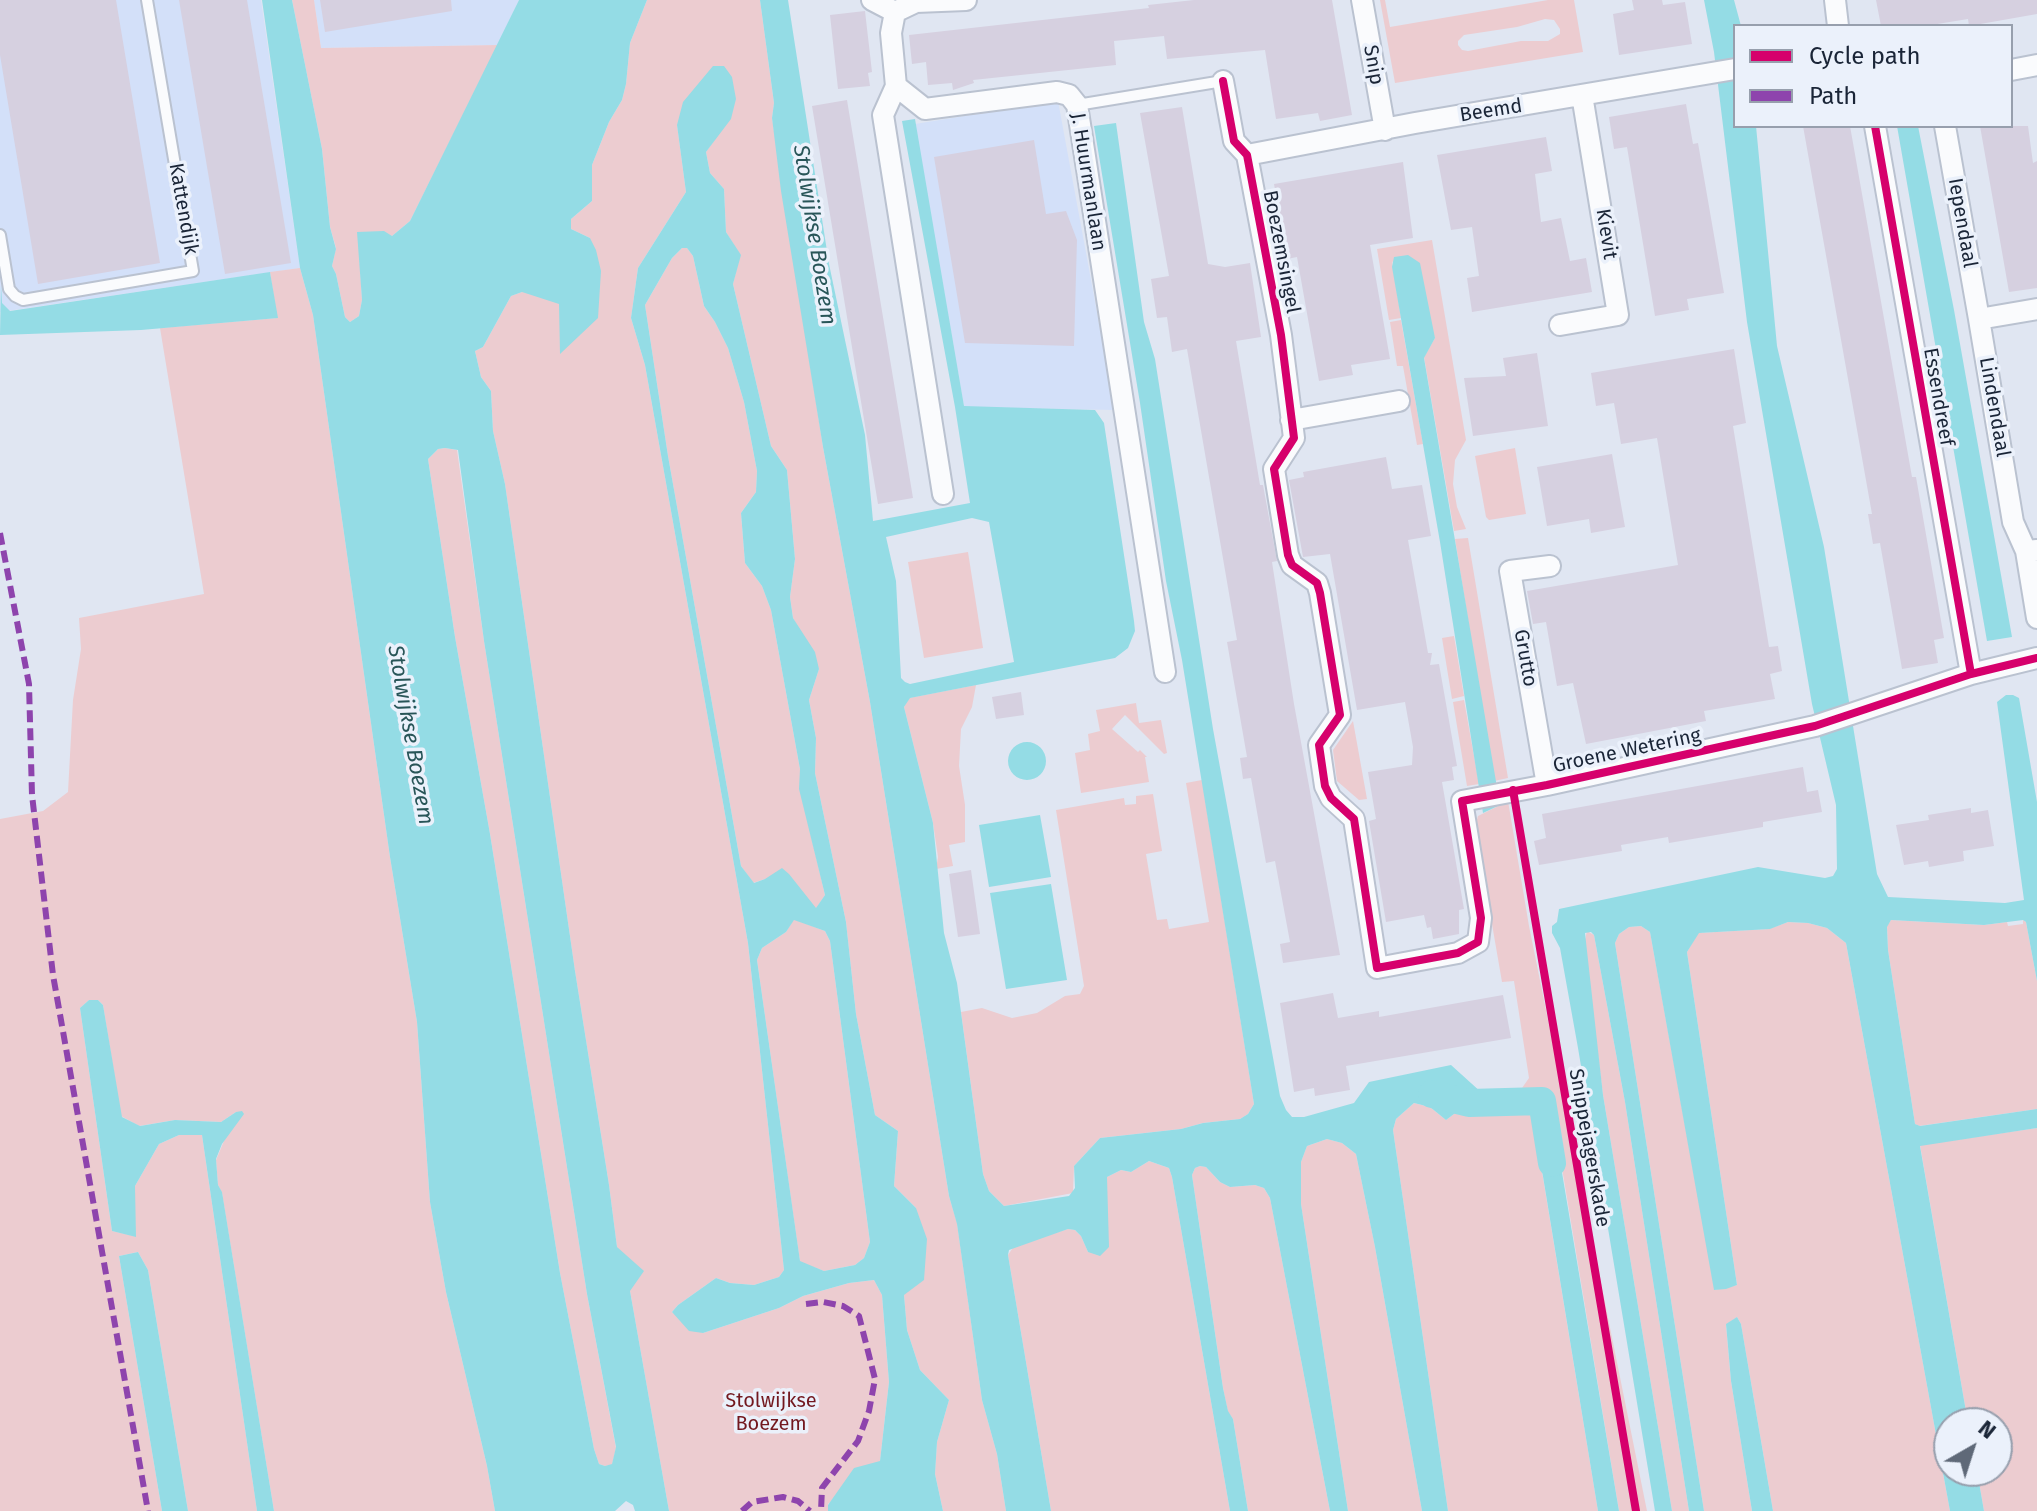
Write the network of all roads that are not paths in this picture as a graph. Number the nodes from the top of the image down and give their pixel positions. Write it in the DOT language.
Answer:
graph roads {
  1 [pos="147,0"];
  2 [pos="872,0"];
  3 [pos="966,0"];
  4 [pos="1362,0"];
  5 [pos="1835,0"];
  6 [pos="895,12"];
  7 [pos="1838,24"];
  8 [pos="2037,65"];
  9 [pos="1733,69"];
  10 [pos="2013,70"];
  11 [pos="1223,81"];
  12 [pos="896,86"];
  13 [pos="1582,95"];
  14 [pos="1077,105"];
  15 [pos="1875,128"];
  16 [pos="1945,128"];
  17 [pos="1385,130"];
  18 [pos="1247,155"];
  19 [pos="0,235"];
  20 [pos="2037,309"];
  21 [pos="1979,319"];
  22 [pos="1560,325"];
  23 [pos="1399,401"];
  24 [pos="1291,420"];
  25 [pos="943,494"];
  26 [pos="2031,551"];
  27 [pos="1550,566"];
  28 [pos="2037,618"];
  29 [pos="2037,658"];
  30 [pos="1165,672"];
  31 [pos="1971,674"];
  32 [pos="1547,785"];
  33 [pos="1377,968"];
  1 -- 19 [label="lane, Kattendijk"];
  2 -- 6 [label="street"];
  3 -- 6 [label="street"];
  4 -- 17 [label="street, Snip"];
  5 -- 7 [label="street"];
  6 -- 12 [label="street"];
  8 -- 10 [label="street"];
  9 -- 13 [label="street, Beemd"];
  11 -- 14 [label="lane"];
  11 -- 18 [label="street, Boezemsingel"];
  12 -- 14 [label="street, J. Huurmanlaan"];
  12 -- 25 [label="street"];
  13 -- 17 [label="street, Beemd"];
  13 -- 22 [label="street, Kievit"];
  14 -- 30 [label="street, J. Huurmanlaan"];
  15 -- 31 [label="street, Essendreef"];
  16 -- 21 [label="street, Iependaal"];
  17 -- 18 [label="street, Beemd"];
  18 -- 24 [label="street, Boezemsingel"];
  20 -- 21 [label="street"];
  21 -- 26 [label="street, Lindendaal"];
  23 -- 24 [label="street"];
  24 -- 33 [label="street, Boezemsingel"];
  26 -- 28 [label="street, Lindendaal"];
  27 -- 32 [label="street, Grutto"];
  29 -- 31 [label="street, Groene Wetering"];
  31 -- 32 [label="street, Groene Wetering"];
  32 -- 33 [label="street, Groene Wetering"];
}
